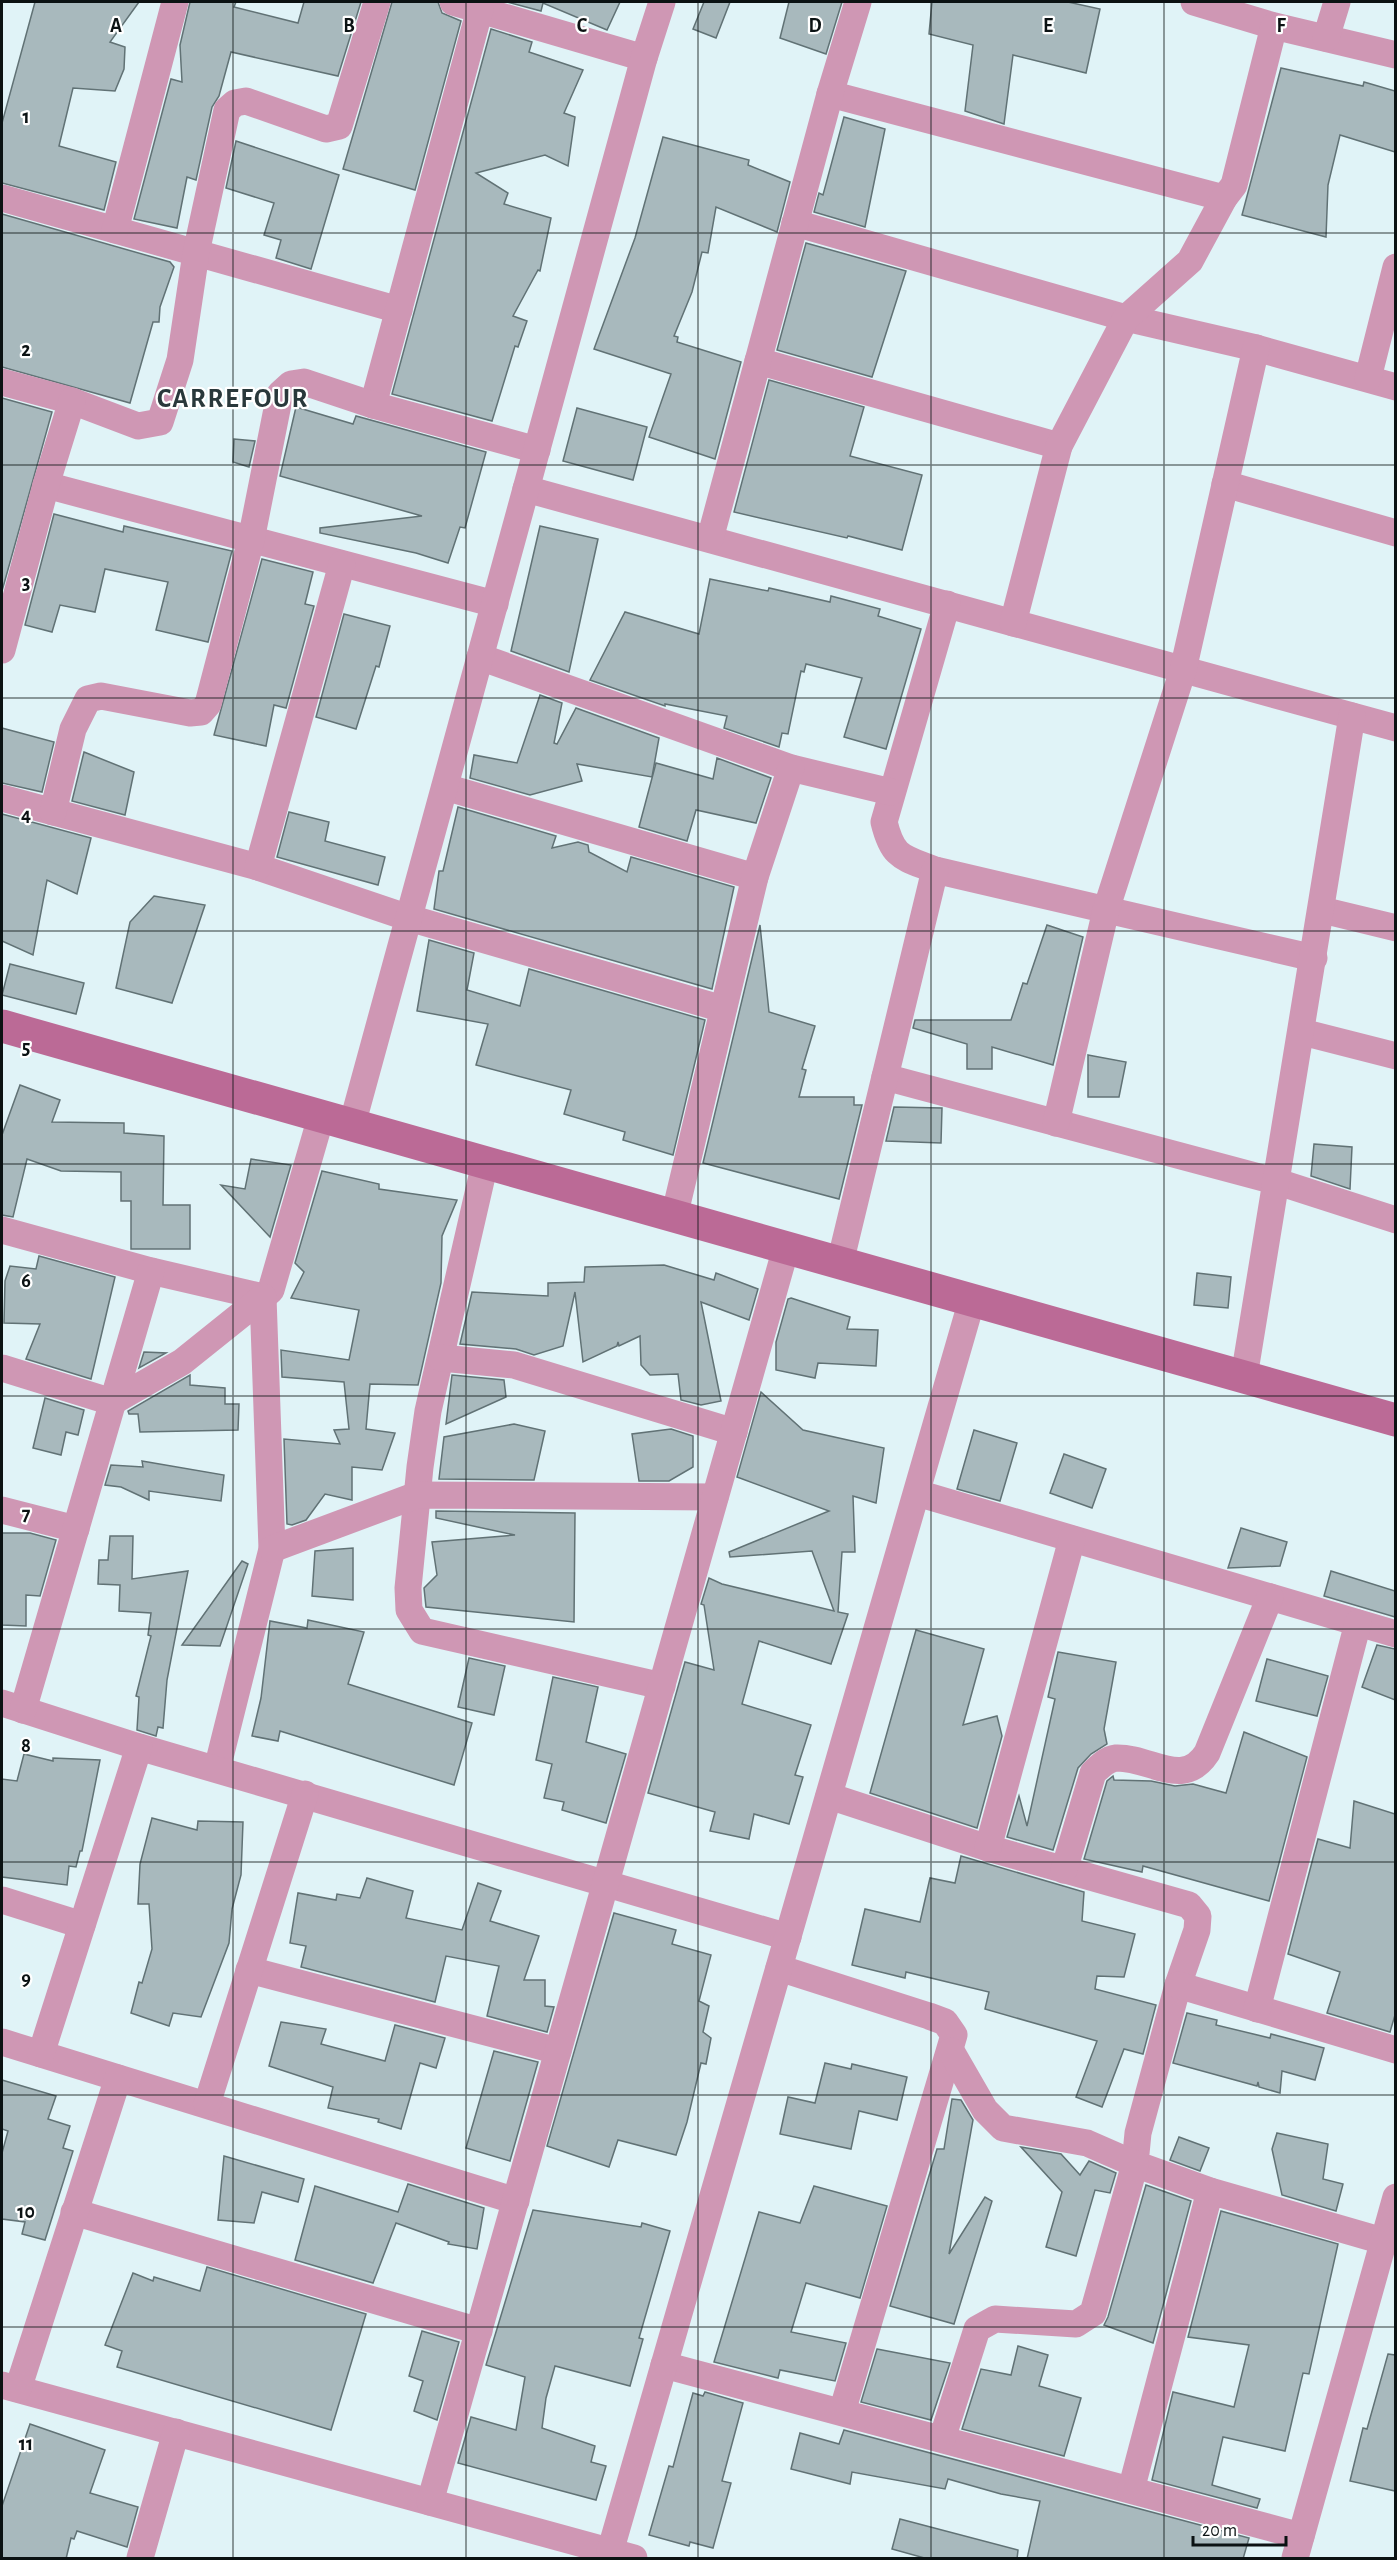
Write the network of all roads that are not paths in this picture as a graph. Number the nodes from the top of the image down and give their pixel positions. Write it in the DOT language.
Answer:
graph roads {
  1 [pos="175,2"];
  2 [pos="377,2"];
  3 [pos="453,2"];
  4 [pos="662,2"];
  5 [pos="858,2"];
  6 [pos="1194,2"];
  7 [pos="1337,2"];
  8 [pos="480,9"];
  9 [pos="1274,26"];
  10 [pos="1326,38"];
  11 [pos="1395,55"];
  12 [pos="644,58"];
  13 [pos="830,94"];
  14 [pos="2,198"];
  15 [pos="1224,198"];
  16 [pos="795,223"];
  17 [pos="115,230"];
  18 [pos="196,253"];
  19 [pos="1395,267"];
  20 [pos="399,310"];
  21 [pos="1126,318"];
  22 [pos="1256,348"];
  23 [pos="758,361"];
  24 [pos="1368,378"];
  25 [pos="2,382"];
  26 [pos="1395,387"];
  27 [pos="72,401"];
  28 [pos="374,405"];
  29 [pos="1059,446"];
  30 [pos="537,450"];
  31 [pos="1225,484"];
  32 [pos="46,485"];
  33 [pos="526,489"];
  34 [pos="1395,533"];
  35 [pos="710,539"];
  36 [pos="251,540"];
  37 [pos="342,564"];
  38 [pos="495,604"];
  39 [pos="946,604"];
  40 [pos="1013,622"];
  41 [pos="2,650"];
  42 [pos="480,657"];
  43 [pos="1183,670"];
  44 [pos="1352,716"];
  45 [pos="1395,728"];
  46 [pos="791,768"];
  47 [pos="445,787"];
  48 [pos="891,792"];
  49 [pos="2,798"];
  50 [pos="53,812"];
  51 [pos="258,867"];
  52 [pos="935,870"];
  53 [pos="754,877"];
  54 [pos="1106,910"];
  55 [pos="1322,910"];
  56 [pos="409,918"];
  57 [pos="1395,927"];
  58 [pos="1314,958"];
  59 [pos="723,1009"];
  60 [pos="2,1026"];
  61 [pos="1302,1032"];
  62 [pos="1395,1056"];
  63 [pos="885,1077"];
  64 [pos="321,1117"];
  65 [pos="1056,1123"];
  66 [pos="352,1125"];
  67 [pos="485,1163"];
  68 [pos="1278,1182"];
  69 [pos="674,1216"];
  70 [pos="1395,1220"];
  71 [pos="2,1230"];
  72 [pos="786,1248"];
  73 [pos="840,1263"];
  74 [pos="151,1271"];
  75 [pos="263,1297"];
  76 [pos="972,1300"];
  77 [pos="441,1358"];
  78 [pos="2,1368"];
  79 [pos="1244,1377"];
  80 [pos="112,1402"];
  81 [pos="1395,1420"];
  82 [pos="734,1432"];
  83 [pos="917,1493"];
  84 [pos="417,1495"];
  85 [pos="716,1497"];
  86 [pos="2,1510"];
  87 [pos="76,1529"];
  88 [pos="1072,1539"];
  89 [pos="272,1549"];
  90 [pos="1270,1597"];
  91 [pos="1358,1623"];
  92 [pos="1395,1634"];
  93 [pos="662,1686"];
  94 [pos="12,1706"];
  95 [pos="139,1747"];
  96 [pos="217,1769"];
  97 [pos="305,1794"];
  98 [pos="829,1796"];
  99 [pos="988,1848"];
  100 [pos="1064,1869"];
  101 [pos="605,1883"];
  102 [pos="2,1900"];
  103 [pos="82,1925"];
  104 [pos="788,1937"];
  105 [pos="779,1968"];
  106 [pos="249,1970"];
  107 [pos="1178,1985"];
  108 [pos="1257,2009"];
  109 [pos="2,2042"];
  110 [pos="1395,2050"];
  111 [pos="558,2051"];
  112 [pos="951,2051"];
  113 [pos="41,2054"];
  114 [pos="118,2078"];
  115 [pos="207,2104"];
  116 [pos="1135,2164"];
  117 [pos="1210,2191"];
  118 [pos="1395,2197"];
  119 [pos="516,2201"];
  120 [pos="74,2211"];
  121 [pos="1383,2241"];
  122 [pos="479,2331"];
  123 [pos="664,2365"];
  124 [pos="10,2387"];
  125 [pos="842,2412"];
  126 [pos="176,2432"];
  127 [pos="942,2439"];
  128 [pos="1131,2490"];
  129 [pos="430,2502"];
  130 [pos="1298,2547"];
  131 [pos="575,2551"];
  132 [pos="622,2555"];
  133 [pos="140,2559"];
  1 -- 17 [label="street"];
  2 -- 18 [label="street"];
  3 -- 8 [label="street"];
  4 -- 12 [label="street"];
  5 -- 13 [label="street"];
  6 -- 9 [label="street"];
  7 -- 10 [label="street"];
  8 -- 12 [label="street"];
  8 -- 20 [label="street"];
  9 -- 10 [label="street"];
  9 -- 15 [label="street"];
  10 -- 11 [label="street"];
  12 -- 30 [label="street"];
  13 -- 15 [label="street"];
  13 -- 16 [label="street"];
  14 -- 17 [label="street"];
  15 -- 21 [label="street"];
  16 -- 21 [label="street"];
  16 -- 23 [label="street"];
  17 -- 18 [label="street"];
  18 -- 20 [label="street"];
  18 -- 27 [label="street"];
  19 -- 24 [label="street"];
  20 -- 28 [label="street"];
  21 -- 22 [label="street"];
  21 -- 29 [label="street"];
  22 -- 24 [label="street"];
  22 -- 31 [label="street"];
  23 -- 29 [label="street"];
  23 -- 35 [label="street"];
  24 -- 26 [label="street"];
  25 -- 27 [label="street"];
  27 -- 32 [label="street"];
  28 -- 30 [label="street"];
  28 -- 36 [label="street"];
  29 -- 40 [label="street"];
  30 -- 33 [label="street"];
  31 -- 34 [label="street"];
  31 -- 43 [label="street"];
  32 -- 36 [label="street"];
  32 -- 41 [label="street"];
  33 -- 35 [label="street"];
  33 -- 38 [label="street"];
  35 -- 39 [label="street"];
  36 -- 37 [label="street"];
  36 -- 50 [label="street"];
  37 -- 38 [label="street"];
  37 -- 51 [label="street"];
  38 -- 42 [label="street"];
  39 -- 40 [label="street"];
  39 -- 48 [label="street"];
  40 -- 43 [label="street"];
  42 -- 46 [label="street"];
  42 -- 47 [label="street"];
  43 -- 44 [label="street"];
  43 -- 54 [label="street"];
  44 -- 45 [label="street"];
  44 -- 55 [label="street"];
  46 -- 48 [label="street"];
  46 -- 53 [label="street"];
  47 -- 53 [label="street"];
  47 -- 56 [label="street"];
  48 -- 52 [label="street"];
  49 -- 50 [label="street"];
  50 -- 51 [label="street"];
  51 -- 56 [label="street"];
  52 -- 54 [label="street"];
  52 -- 63 [label="street"];
  53 -- 59 [label="street"];
  54 -- 58 [label="street"];
  54 -- 65 [label="street"];
  55 -- 57 [label="street"];
  55 -- 58 [label="street"];
  56 -- 59 [label="street"];
  56 -- 66 [label="street"];
  58 -- 61 [label="street"];
  59 -- 69 [label="street"];
  60 -- 64 [label="street"];
  61 -- 62 [label="street"];
  61 -- 68 [label="street"];
  63 -- 65 [label="street"];
  63 -- 73 [label="street"];
  64 -- 66 [label="street"];
  64 -- 75 [label="street"];
  65 -- 68 [label="street"];
  66 -- 67 [label="street"];
  67 -- 69 [label="street"];
  67 -- 77 [label="street"];
  68 -- 70 [label="street"];
  68 -- 79 [label="street"];
  69 -- 72 [label="street"];
  71 -- 74 [label="street"];
  72 -- 73 [label="street"];
  72 -- 82 [label="street"];
  73 -- 76 [label="street"];
  74 -- 75 [label="street"];
  74 -- 80 [label="street"];
  75 -- 80 [label="street"];
  75 -- 89 [label="street"];
  76 -- 79 [label="street"];
  76 -- 83 [label="street"];
  77 -- 82 [label="street"];
  77 -- 84 [label="street"];
  78 -- 80 [label="street"];
  79 -- 81 [label="street"];
  80 -- 87 [label="street"];
  82 -- 85 [label="street"];
  83 -- 88 [label="street"];
  83 -- 98 [label="street"];
  84 -- 85 [label="street"];
  84 -- 89 [label="street"];
  84 -- 93 [label="street"];
  85 -- 93 [label="street"];
  86 -- 87 [label="street"];
  87 -- 94 [label="street"];
  88 -- 90 [label="street"];
  88 -- 99 [label="street"];
  89 -- 96 [label="street"];
  90 -- 91 [label="street"];
  90 -- 100 [label="street"];
  91 -- 92 [label="street"];
  91 -- 108 [label="street"];
  93 -- 101 [label="street"];
  94 -- 95 [label="street"];
  95 -- 96 [label="street"];
  95 -- 103 [label="street"];
  96 -- 97 [label="street"];
  97 -- 101 [label="street"];
  97 -- 106 [label="street"];
  98 -- 99 [label="street"];
  98 -- 104 [label="street"];
  99 -- 100 [label="street"];
  100 -- 107 [label="street"];
  101 -- 104 [label="street"];
  101 -- 111 [label="street"];
  102 -- 103 [label="street"];
  103 -- 113 [label="street"];
  104 -- 105 [label="street"];
  105 -- 112 [label="street"];
  105 -- 123 [label="street"];
  106 -- 111 [label="street"];
  106 -- 115 [label="street"];
  107 -- 108 [label="street"];
  107 -- 116 [label="street"];
  108 -- 110 [label="street"];
  109 -- 113 [label="street"];
  111 -- 119 [label="street"];
  112 -- 116 [label="street"];
  112 -- 125 [label="street"];
  113 -- 114 [label="street"];
  114 -- 115 [label="street"];
  114 -- 120 [label="street"];
  115 -- 119 [label="street"];
  116 -- 117 [label="street"];
  116 -- 127 [label="street"];
  117 -- 121 [label="street"];
  117 -- 128 [label="street"];
  118 -- 121 [label="street"];
  119 -- 122 [label="street"];
  120 -- 122 [label="street"];
  120 -- 124 [label="street"];
  121 -- 130 [label="street"];
  122 -- 129 [label="street"];
  123 -- 125 [label="street"];
  123 -- 132 [label="street"];
  124 -- 126 [label="street"];
  125 -- 127 [label="street"];
  126 -- 129 [label="street"];
  126 -- 133 [label="street"];
  127 -- 128 [label="street"];
  128 -- 130 [label="street"];
  129 -- 131 [label="street"];
  131 -- 132 [label="street"];
}
